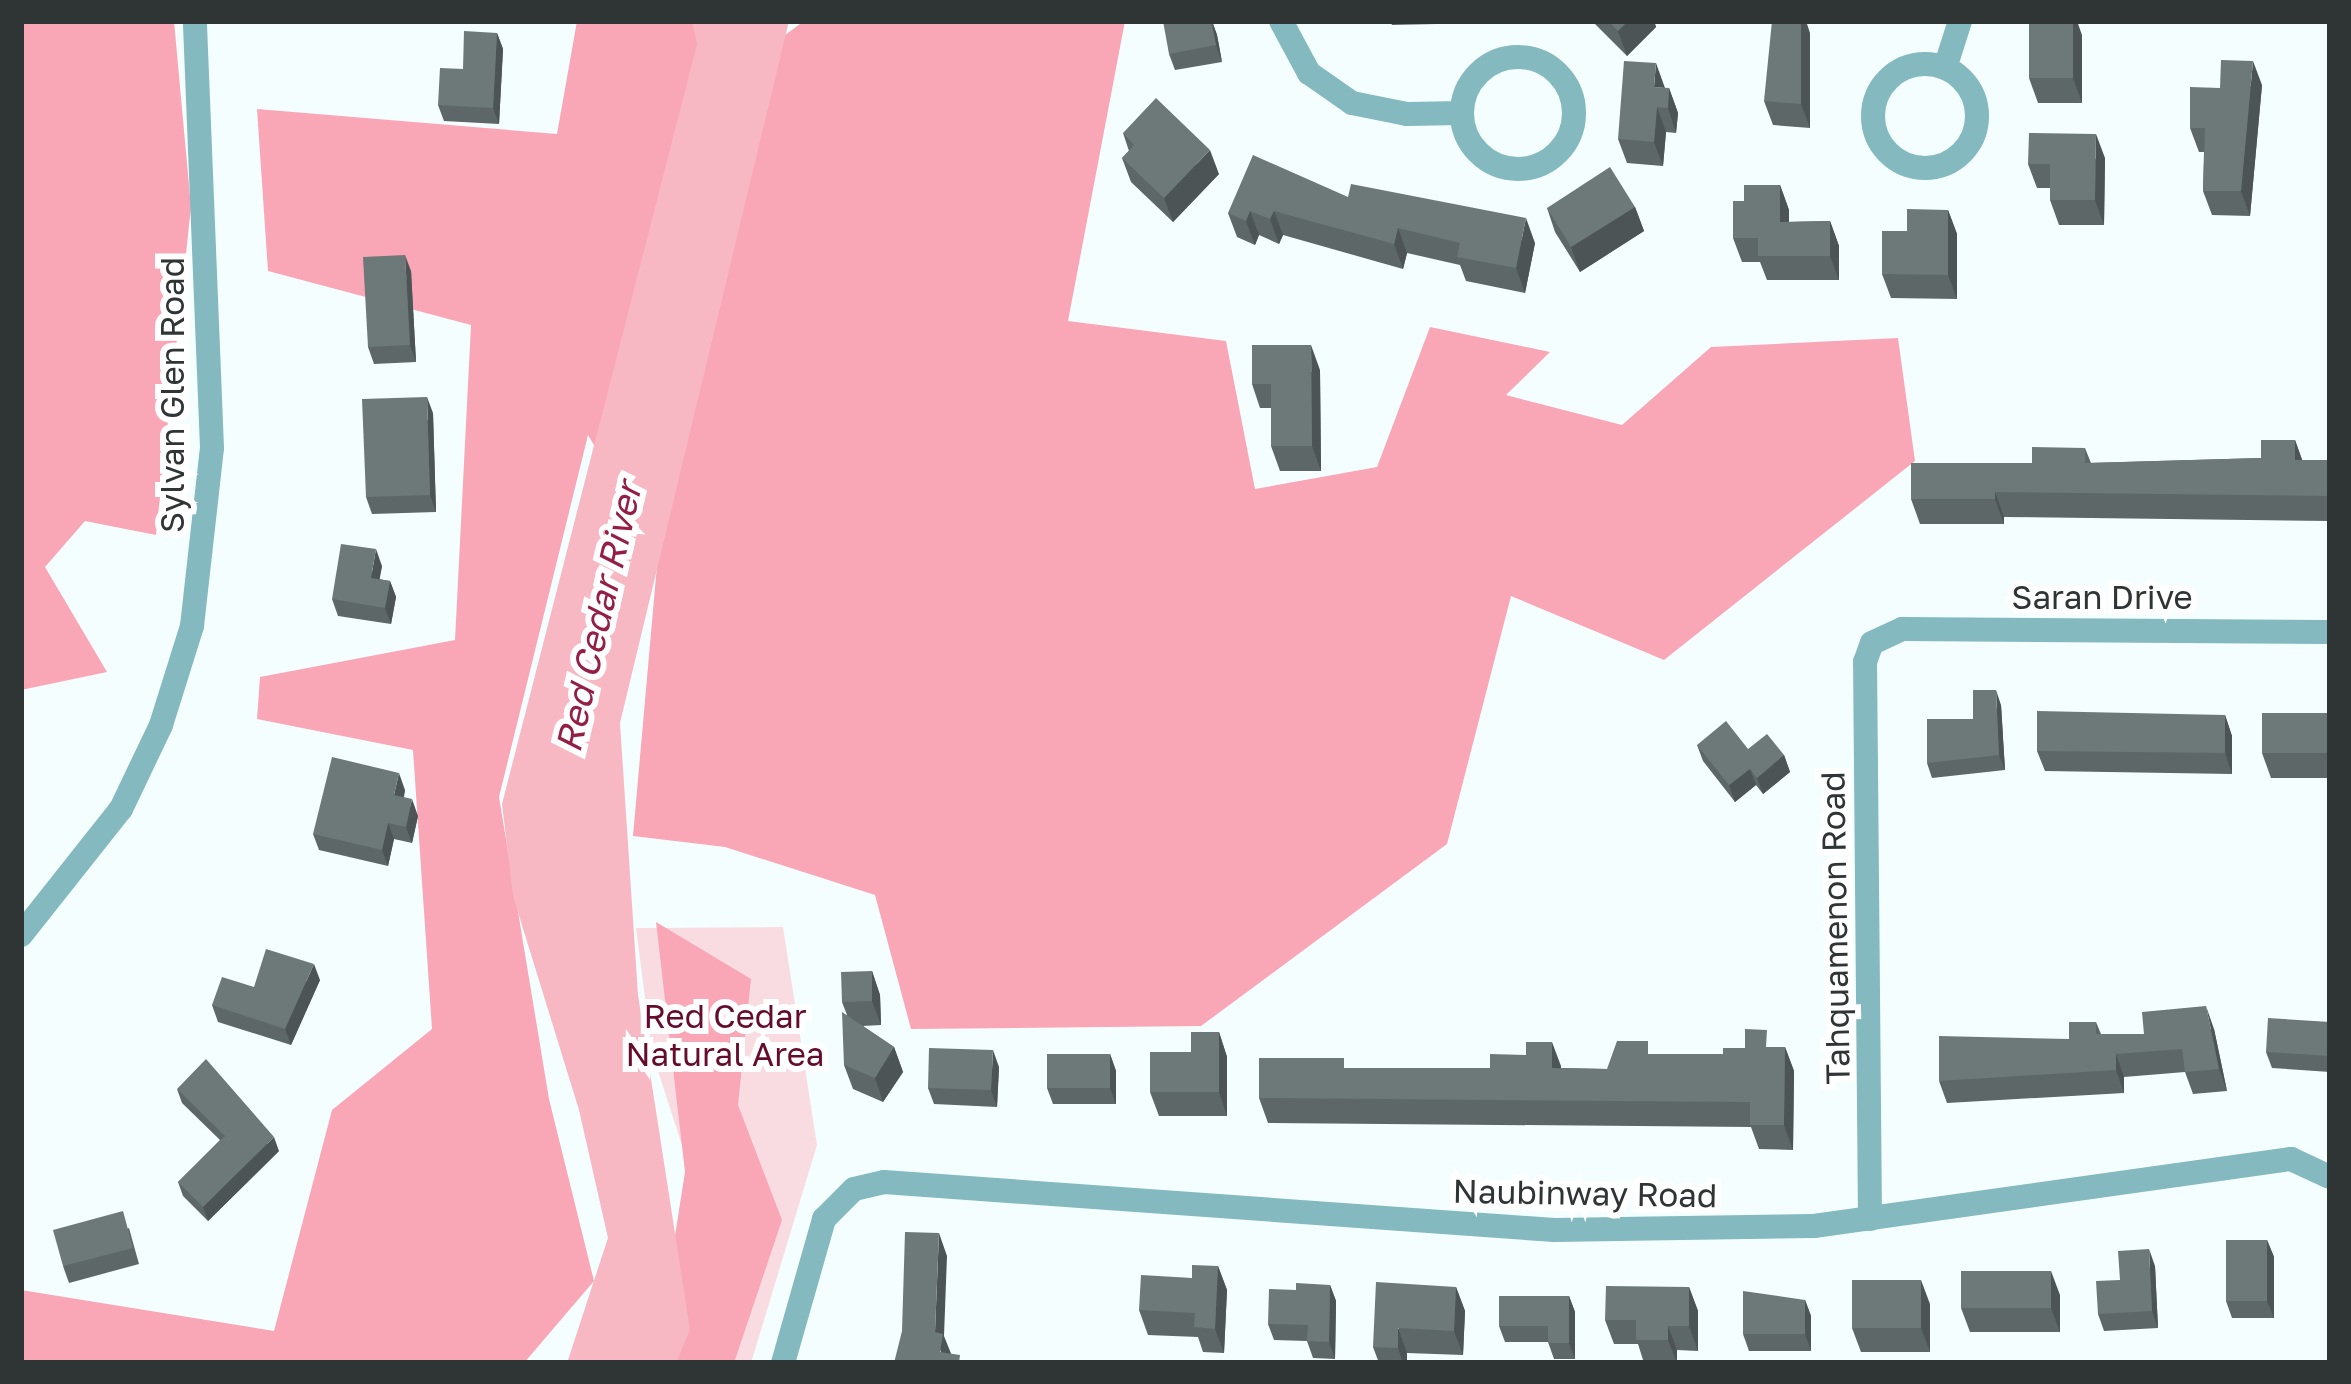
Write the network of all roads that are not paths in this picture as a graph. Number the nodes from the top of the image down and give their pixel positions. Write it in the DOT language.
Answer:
graph roads {
  1 [pos="195,21"];
  2 [pos="1281,21"];
  3 [pos="1960,21"];
  4 [pos="1945,68"];
  5 [pos="1462,113"];
  6 [pos="2330,632"];
  7 [pos="1875,638"];
  8 [pos="21,935"];
  9 [pos="2326,1173"];
  10 [pos="1870,1219"];
  11 [pos="783,1363"];
  1 -- 8 [label="street, Sylvan Glen Road"];
  2 -- 5 [label="street"];
  3 -- 4 [label="street"];
  4 -- 4 [label="street"];
  5 -- 5 [label="street"];
  6 -- 7 [label="street, Saran Drive"];
  7 -- 10 [label="street, Tahquamenon Road"];
  9 -- 10 [label="street, Naubinway Road"];
  10 -- 11 [label="street, Naubinway Road"];
}
